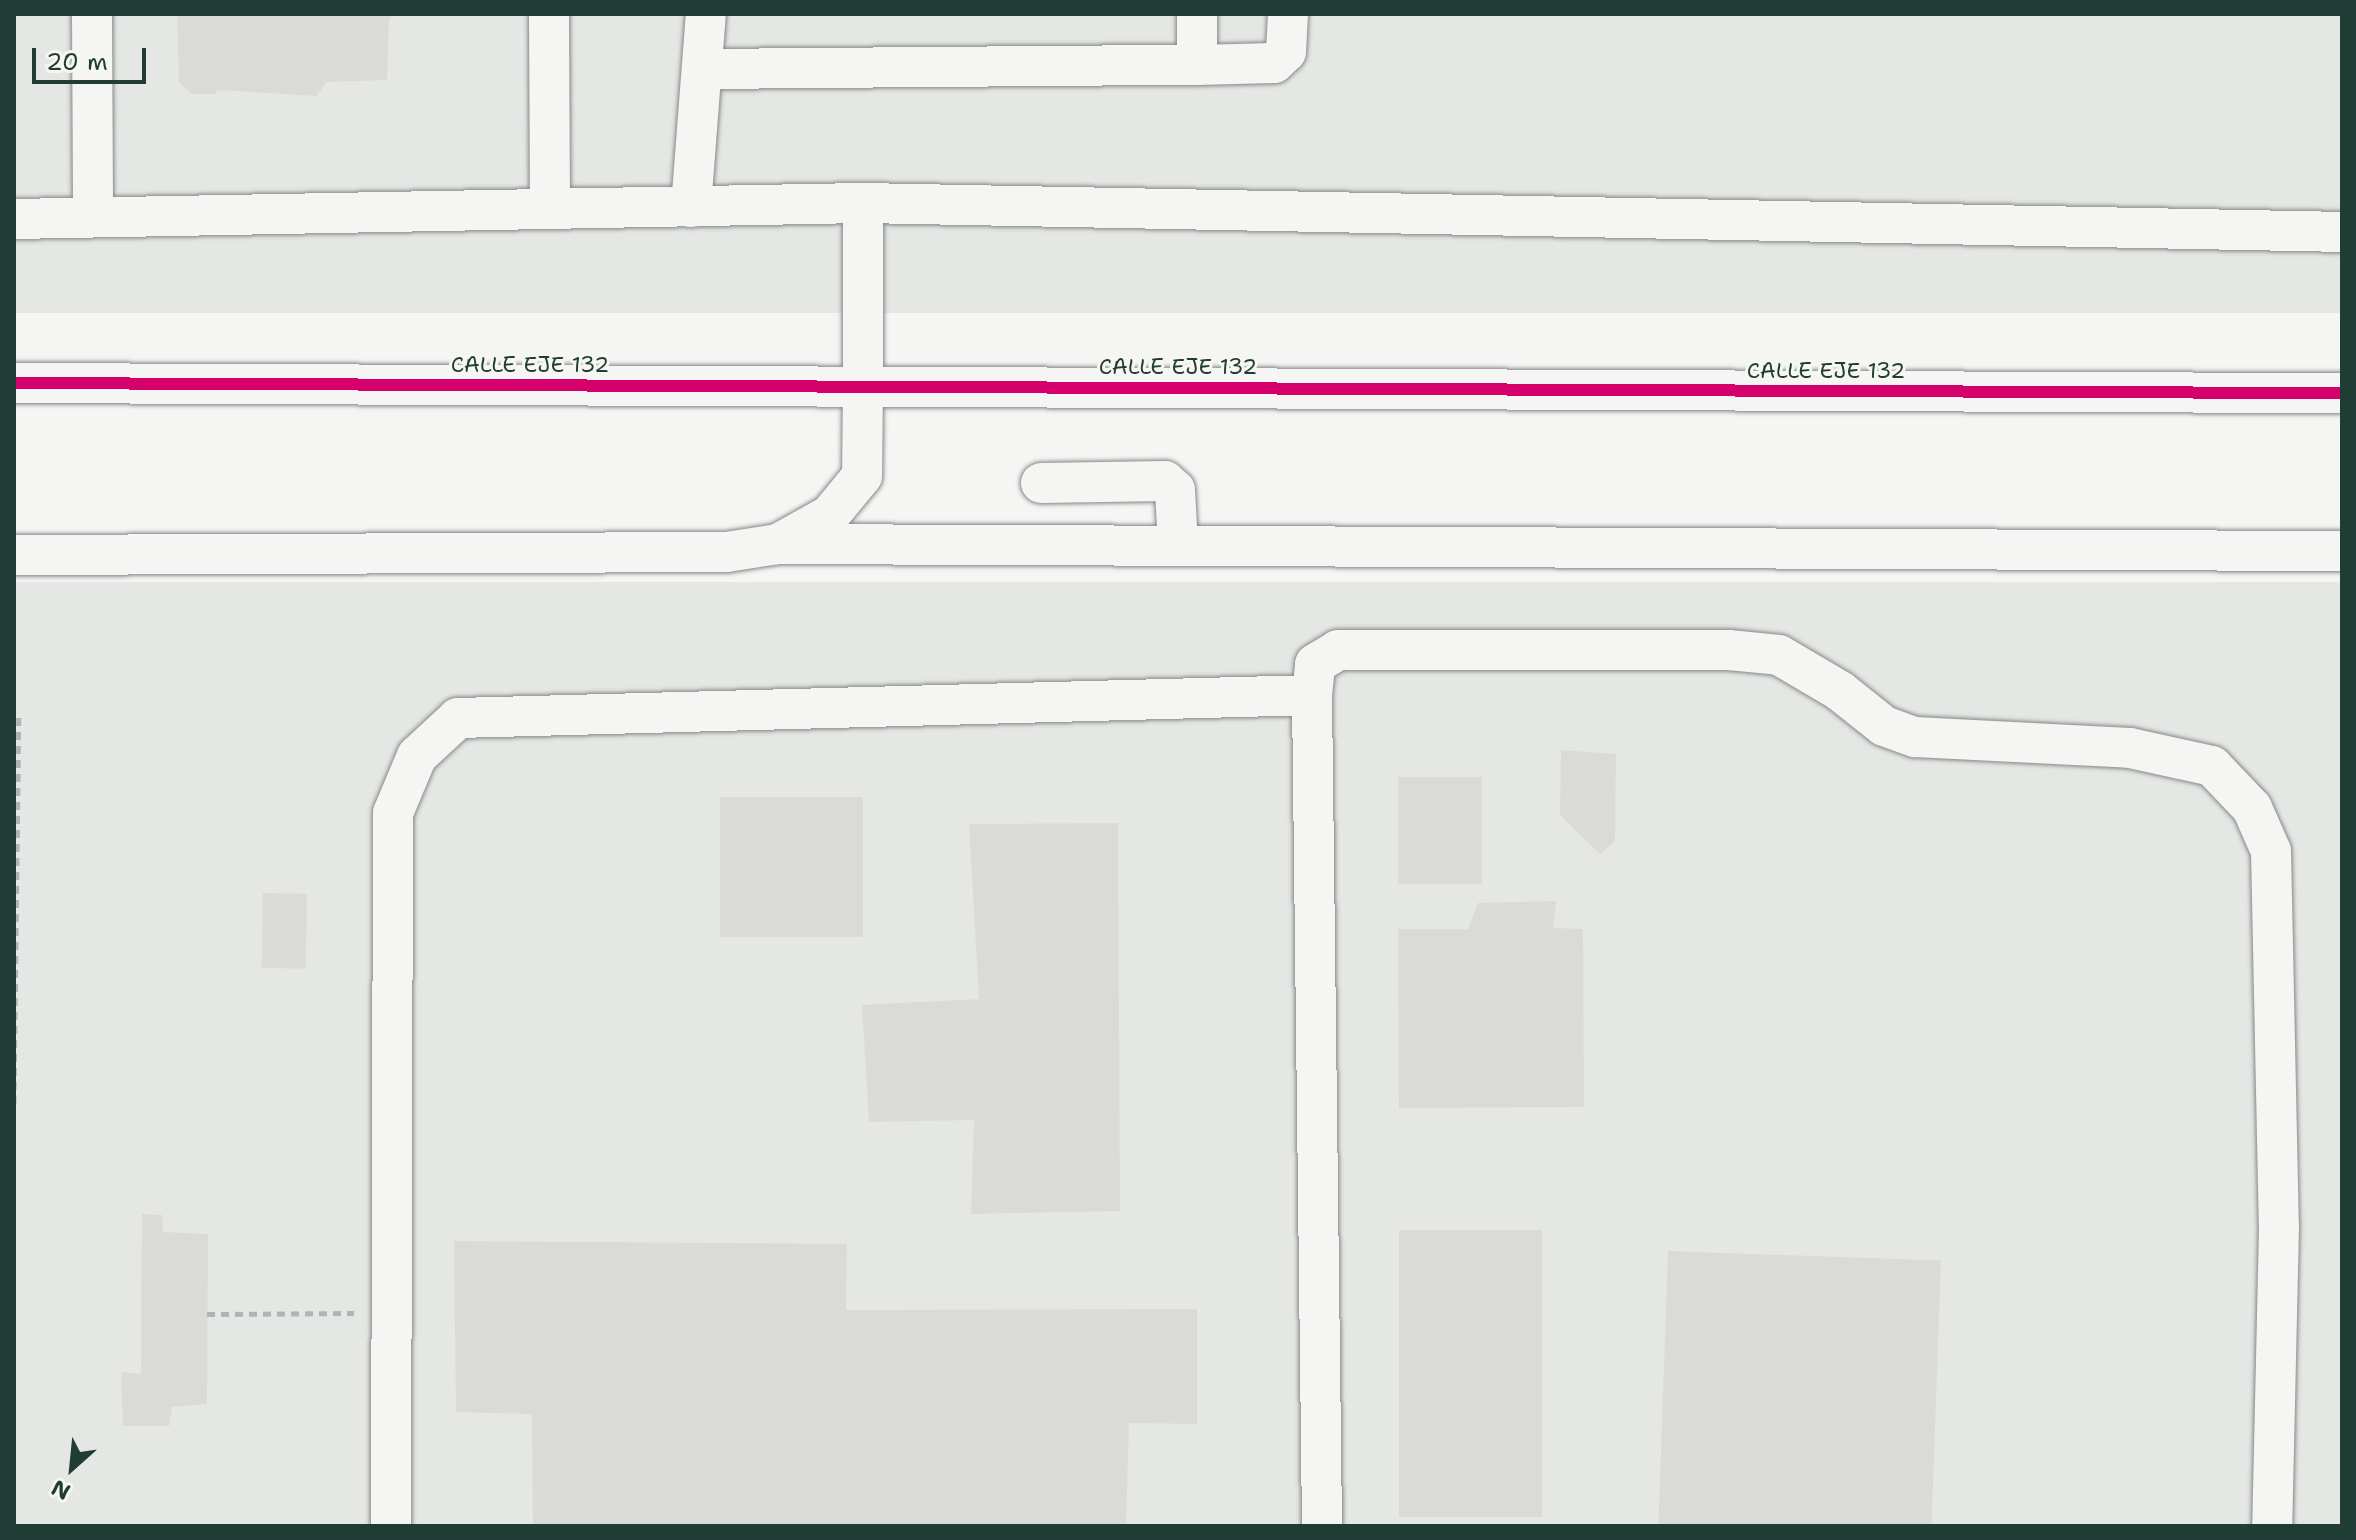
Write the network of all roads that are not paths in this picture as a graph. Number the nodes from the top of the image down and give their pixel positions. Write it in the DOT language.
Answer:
graph roads {
  1 [pos="92,14"];
  2 [pos="549,14"];
  3 [pos="706,14"];
  4 [pos="1197,14"];
  5 [pos="1288,14"];
  6 [pos="1197,65"];
  7 [pos="702,69"];
  8 [pos="863,203"];
  9 [pos="691,207"];
  10 [pos="550,209"];
  11 [pos="93,217"];
  12 [pos="14,219"];
  13 [pos="2342,232"];
  14 [pos="14,383"];
  15 [pos="863,386"];
  16 [pos="2342,393"];
  17 [pos="1041,483"];
  18 [pos="778,544"];
  19 [pos="1178,546"];
  20 [pos="2342,551"];
  21 [pos="14,555"];
  22 [pos="1312,695"];
  23 [pos="391,1526"];
  24 [pos="1322,1526"];
  25 [pos="2272,1526"];
  1 -- 11 [label="street"];
  2 -- 10 [label="street"];
  3 -- 7 [label="street"];
  4 -- 6 [label="street"];
  5 -- 6 [label="street"];
  6 -- 7 [label="street"];
  7 -- 9 [label="street"];
  8 -- 9 [label="street"];
  8 -- 13 [label="street"];
  8 -- 15 [label="street"];
  9 -- 10 [label="street"];
  10 -- 11 [label="street"];
  11 -- 12 [label="street"];
  14 -- 15 [label="street, CALLE EJE 132"];
  15 -- 16 [label="street, CALLE EJE 132"];
  15 -- 18 [label="street"];
  17 -- 19 [label="street"];
  18 -- 19 [label="street"];
  18 -- 21 [label="street"];
  19 -- 20 [label="street"];
  22 -- 23 [label="street"];
  22 -- 24 [label="street"];
  22 -- 25 [label="street"];
}
